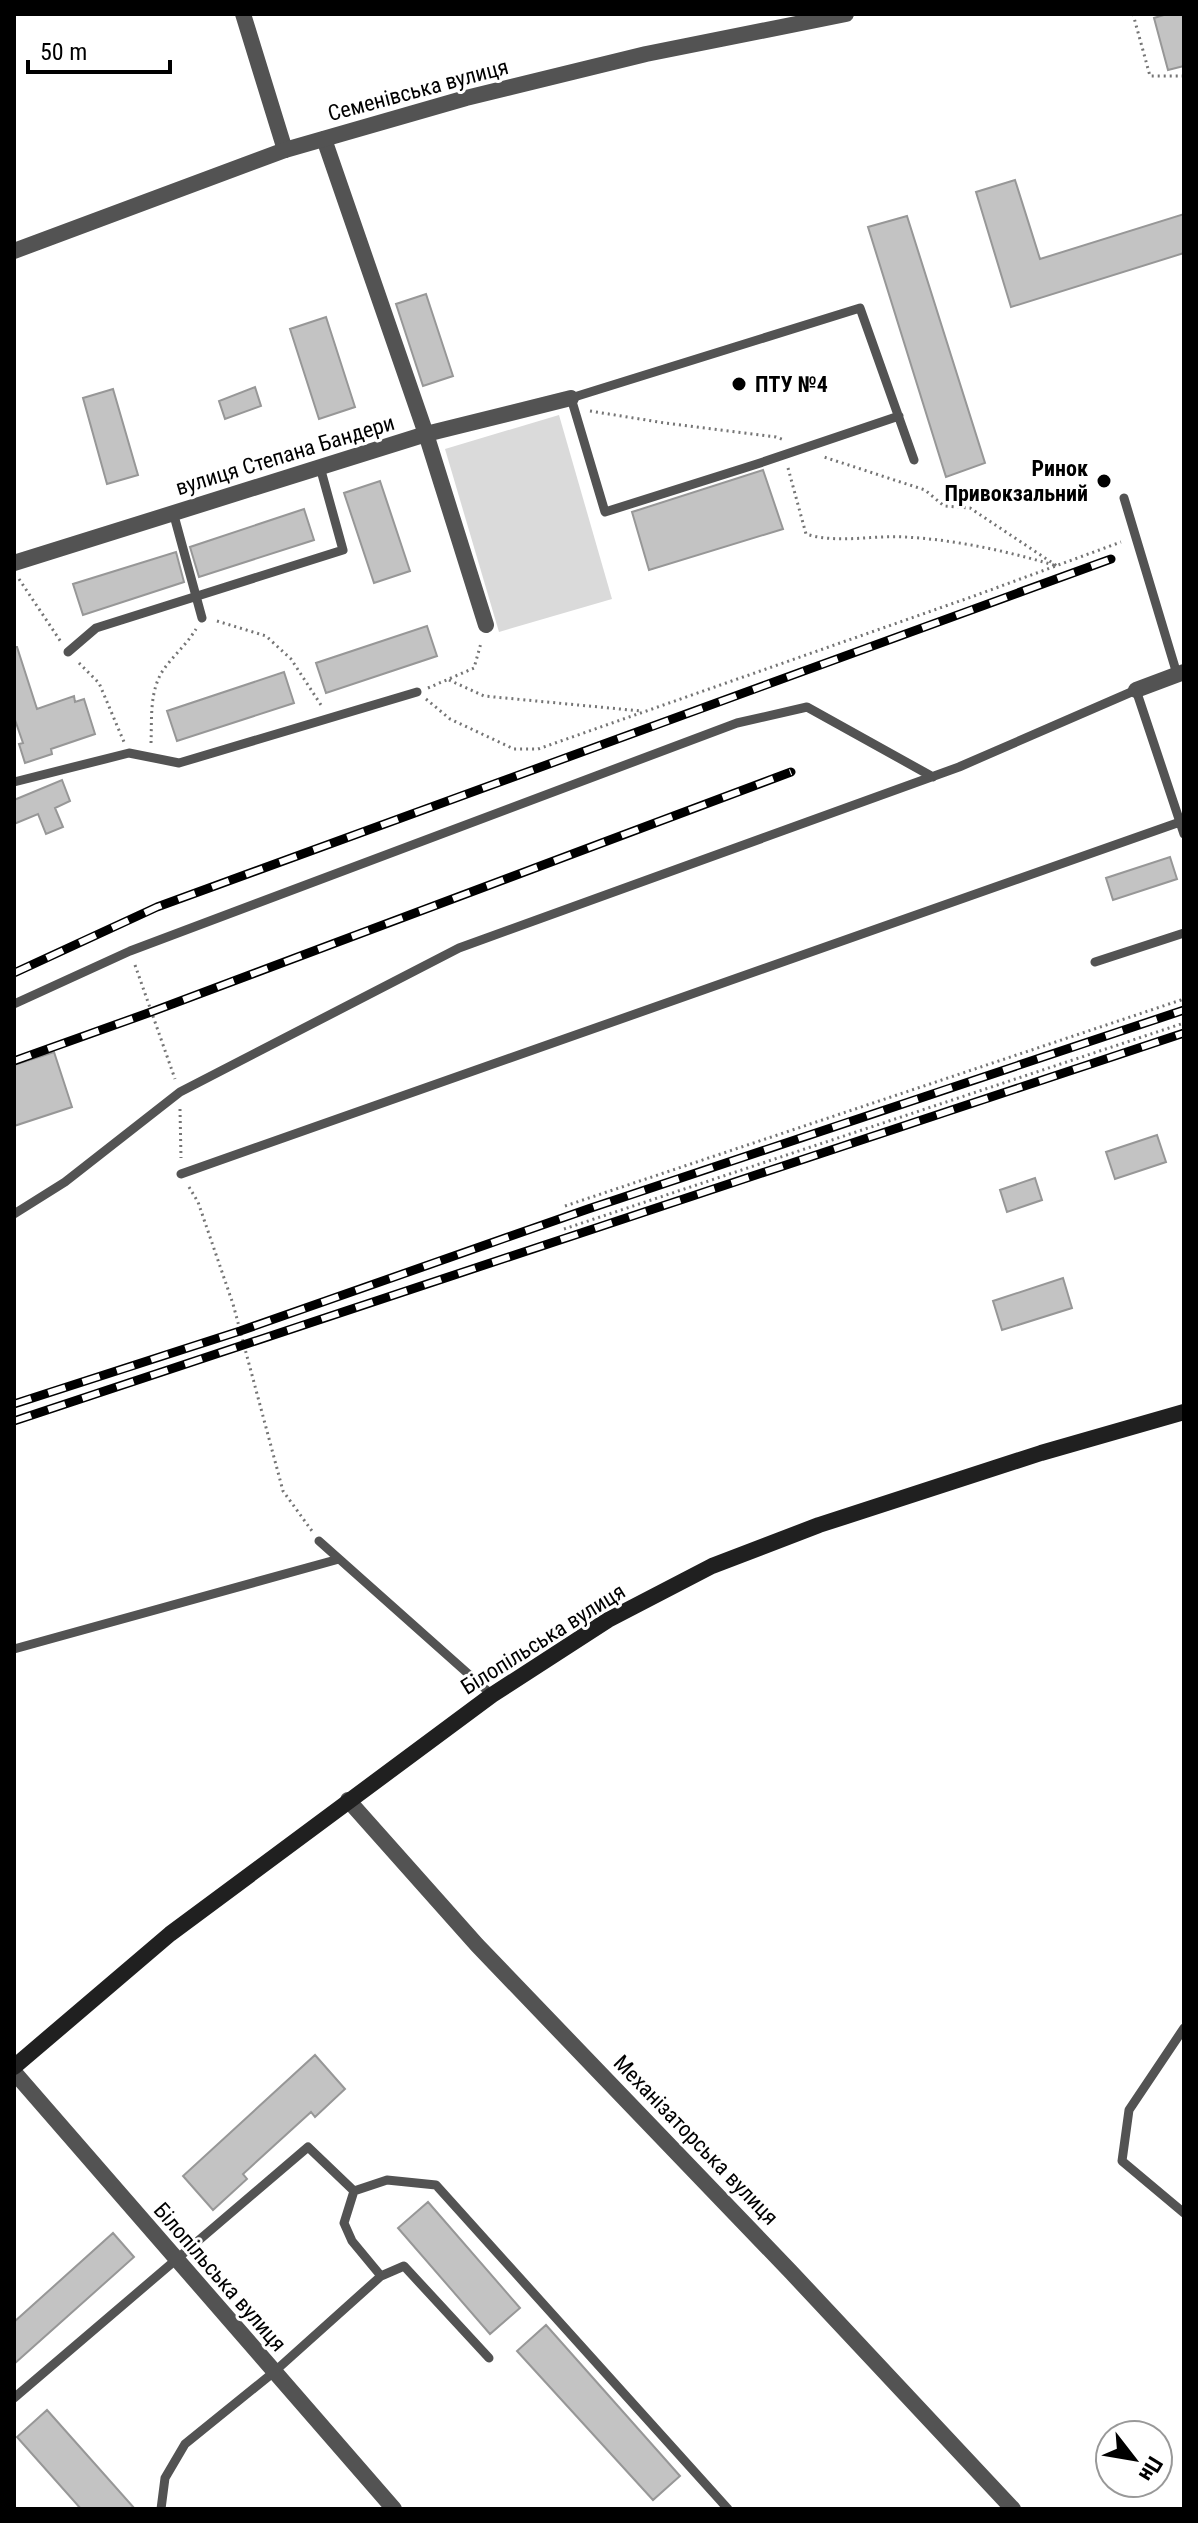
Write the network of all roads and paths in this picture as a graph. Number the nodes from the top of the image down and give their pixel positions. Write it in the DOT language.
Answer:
graph roads {
  1 [pos="243,14"];
  2 [pos="846,14"];
  3 [pos="1133,14"];
  4 [pos="1184,76"];
  5 [pos="324,139"];
  6 [pos="285,150"];
  7 [pos="14,251"];
  8 [pos="573,403"];
  9 [pos="899,416"];
  10 [pos="426,434"];
  11 [pos="804,448"];
  12 [pos="784,455"];
  13 [pos="914,460"];
  14 [pos="320,467"];
  15 [pos="1124,498"];
  16 [pos="173,512"];
  17 [pos="1136,536"];
  18 [pos="14,563"];
  19 [pos="1057,566"];
  20 [pos="197,596"];
  21 [pos="202,618"];
  22 [pos="486,625"];
  23 [pos="68,652"];
  24 [pos="1181,673"];
  25 [pos="448,679"];
  26 [pos="1136,690"];
  27 [pos="417,692"];
  28 [pos="645,712"];
  29 [pos="330,718"];
  30 [pos="150,757"];
  31 [pos="933,777"];
  32 [pos="14,782"];
  33 [pos="1180,822"];
  34 [pos="1184,834"];
  35 [pos="1184,933"];
  36 [pos="130,951"];
  37 [pos="1095,962"];
  38 [pos="1184,999"];
  39 [pos="14,1004"];
  40 [pos="1184,1023"];
  41 [pos="180,1092"];
  42 [pos="181,1174"];
  43 [pos="565,1206"];
  44 [pos="14,1214"];
  45 [pos="564,1229"];
  46 [pos="1184,1412"];
  47 [pos="319,1541"];
  48 [pos="339,1559"];
  49 [pos="14,1649"];
  50 [pos="492,1695"];
  51 [pos="348,1800"];
  52 [pos="1184,2028"];
  53 [pos="14,2069"];
  54 [pos="354,2191"];
  55 [pos="1184,2213"];
  56 [pos="177,2260"];
  57 [pos="381,2276"];
  58 [pos="489,2358"];
  59 [pos="274,2372"];
  60 [pos="14,2398"];
  61 [pos="161,2509"];
  62 [pos="394,2509"];
  63 [pos="728,2509"];
  64 [pos="1013,2509"];
  1 -- 6 [label="street"];
  2 -- 5 [label="street, Семенівська вулиця"];
  3 -- 4 [label="path"];
  5 -- 6 [label="street, Семенівська вулиця"];
  5 -- 10 [label="street"];
  6 -- 7 [label="street, Семенівська вулиця"];
  8 -- 9 [label="lane"];
  8 -- 10 [label="street, вулиця Степана Бандери"];
  8 -- 11 [label="path"];
  8 -- 12 [label="lane"];
  9 -- 11 [label="lane"];
  9 -- 13 [label="lane"];
  10 -- 14 [label="street, вулиця Степана Бандери"];
  10 -- 22 [label="street"];
  11 -- 12 [label="lane"];
  11 -- 19 [label="path"];
  12 -- 19 [label="path"];
  14 -- 16 [label="street, вулиця Степана Бандери"];
  14 -- 20 [label="lane"];
  15 -- 17 [label="lane"];
  16 -- 18 [label="street, вулиця Степана Бандери"];
  16 -- 20 [label="lane"];
  17 -- 19 [label="path"];
  17 -- 24 [label="lane"];
  19 -- 28 [label="path"];
  20 -- 21 [label="lane"];
  20 -- 23 [label="lane"];
  21 -- 29 [label="path"];
  21 -- 30 [label="path"];
  22 -- 25 [label="path"];
  24 -- 26 [label="street"];
  25 -- 27 [label="path"];
  25 -- 28 [label="path"];
  26 -- 31 [label="lane"];
  26 -- 33 [label="lane"];
  27 -- 28 [label="path"];
  27 -- 29 [label="lane"];
  29 -- 30 [label="lane"];
  30 -- 32 [label="lane"];
  31 -- 36 [label="lane"];
  31 -- 41 [label="lane"];
  33 -- 34 [label="lane"];
  33 -- 42 [label="lane"];
  35 -- 37 [label="lane"];
  36 -- 39 [label="lane"];
  36 -- 41 [label="path"];
  38 -- 43 [label="path"];
  40 -- 45 [label="path"];
  41 -- 42 [label="path"];
  41 -- 44 [label="lane"];
  42 -- 47 [label="path"];
  46 -- 50 [label="main road, Білопільська вулиця"];
  47 -- 48 [label="lane"];
  48 -- 49 [label="lane"];
  48 -- 50 [label="lane"];
  50 -- 51 [label="main road, Білопільська вулиця"];
  51 -- 53 [label="main road, Білопільська вулиця"];
  51 -- 64 [label="street, Механізаторська вулиця"];
  52 -- 55 [label="lane"];
  53 -- 56 [label="street, Білопільська вулиця"];
  54 -- 56 [label="lane"];
  54 -- 57 [label="lane"];
  54 -- 63 [label="lane"];
  56 -- 59 [label="street, Білопільська вулиця"];
  56 -- 60 [label="lane"];
  57 -- 58 [label="lane"];
  57 -- 59 [label="lane"];
  59 -- 61 [label="lane"];
  59 -- 62 [label="street, Білопільська вулиця"];
}
